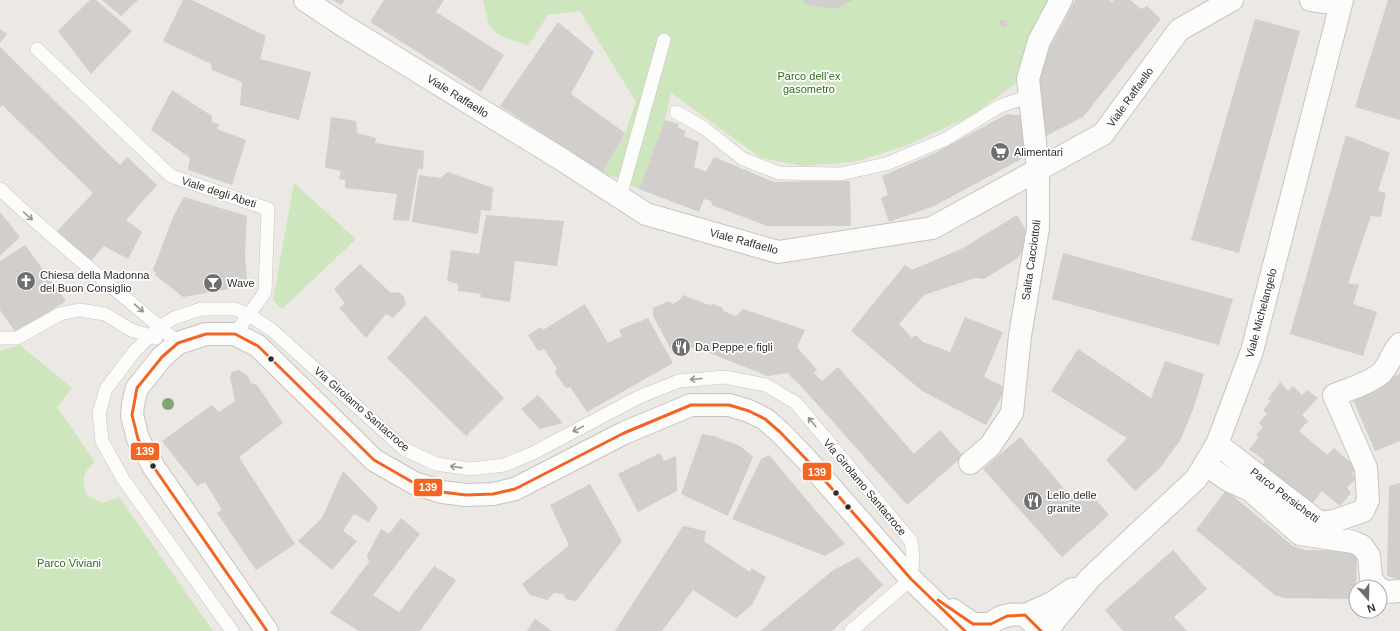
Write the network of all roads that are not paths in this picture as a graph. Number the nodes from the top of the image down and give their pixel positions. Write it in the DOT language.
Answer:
graph roads {
  1 [pos="306,0"];
  2 [pos="1061,0"];
  3 [pos="1232,0"];
  4 [pos="1311,0"];
  5 [pos="1341,2"];
  6 [pos="664,40"];
  7 [pos="37,49"];
  8 [pos="1030,96"];
  9 [pos="676,112"];
  10 [pos="1038,170"];
  11 [pos="0,189"];
  12 [pos="620,197"];
  13 [pos="249,315"];
  14 [pos="159,327"];
  15 [pos="235,334"];
  16 [pos="148,336"];
  17 [pos="0,338"];
  18 [pos="178,343"];
  19 [pos="1400,344"];
  20 [pos="1217,444"];
  21 [pos="970,463"];
  22 [pos="1206,465"];
  23 [pos="1090,578"];
  24 [pos="1372,579"];
  25 [pos="918,585"];
  26 [pos="1400,591"];
  27 [pos="1388,592"];
  28 [pos="1025,615"];
  29 [pos="989,627"];
  30 [pos="232,631"];
  31 [pos="267,631"];
  32 [pos="851,631"];
  33 [pos="965,631"];
  34 [pos="1041,631"];
  35 [pos="1048,631"];
  1 -- 12 [label="street, Viale Raffaello"];
  2 -- 8 [label="street, Salita Cacciottoli"];
  3 -- 10 [label="street, Viale Raffaello"];
  4 -- 5 [label="street"];
  5 -- 20 [label="street, Viale Michelangelo"];
  6 -- 12 [label="lane"];
  7 -- 13 [label="lane, Viale degli Abeti"];
  8 -- 9 [label="lane"];
  8 -- 10 [label="street, Salita Cacciottoli"];
  10 -- 12 [label="street, Viale Raffaello"];
  10 -- 21 [label="street, Salita Cacciottoli"];
  11 -- 14 [label="lane, one-way"];
  13 -- 14 [label="lane, Via Girolamo Santacroce"];
  13 -- 15 [label="lane, Viale degli Abeti"];
  25 -- 13 [label="lane, Via Girolamo Santacroce, one-way"];
  14 -- 16 [label="lane, Via Girolamo Santacroce"];
  14 -- 18 [label="lane"];
  15 -- 18 [label="street"];
  15 -- 25 [label="street"];
  16 -- 17 [label="lane"];
  16 -- 18 [label="lane"];
  16 -- 30 [label="lane, Via Girolamo Santacroce"];
  18 -- 31 [label="street"];
  19 -- 20 [label="street, Parco Persichetti"];
  20 -- 22 [label="street, Viale Michelangelo"];
  22 -- 23 [label="street, Viale Michelangelo"];
  22 -- 24 [label="street, Parco Persichetti"];
  23 -- 28 [label="street"];
  23 -- 35 [label="street"];
  25 -- 29 [label="street"];
  25 -- 32 [label="lane"];
  25 -- 33 [label="street"];
  26 -- 27 [label="street"];
  28 -- 29 [label="street"];
  28 -- 34 [label="street"];
}
